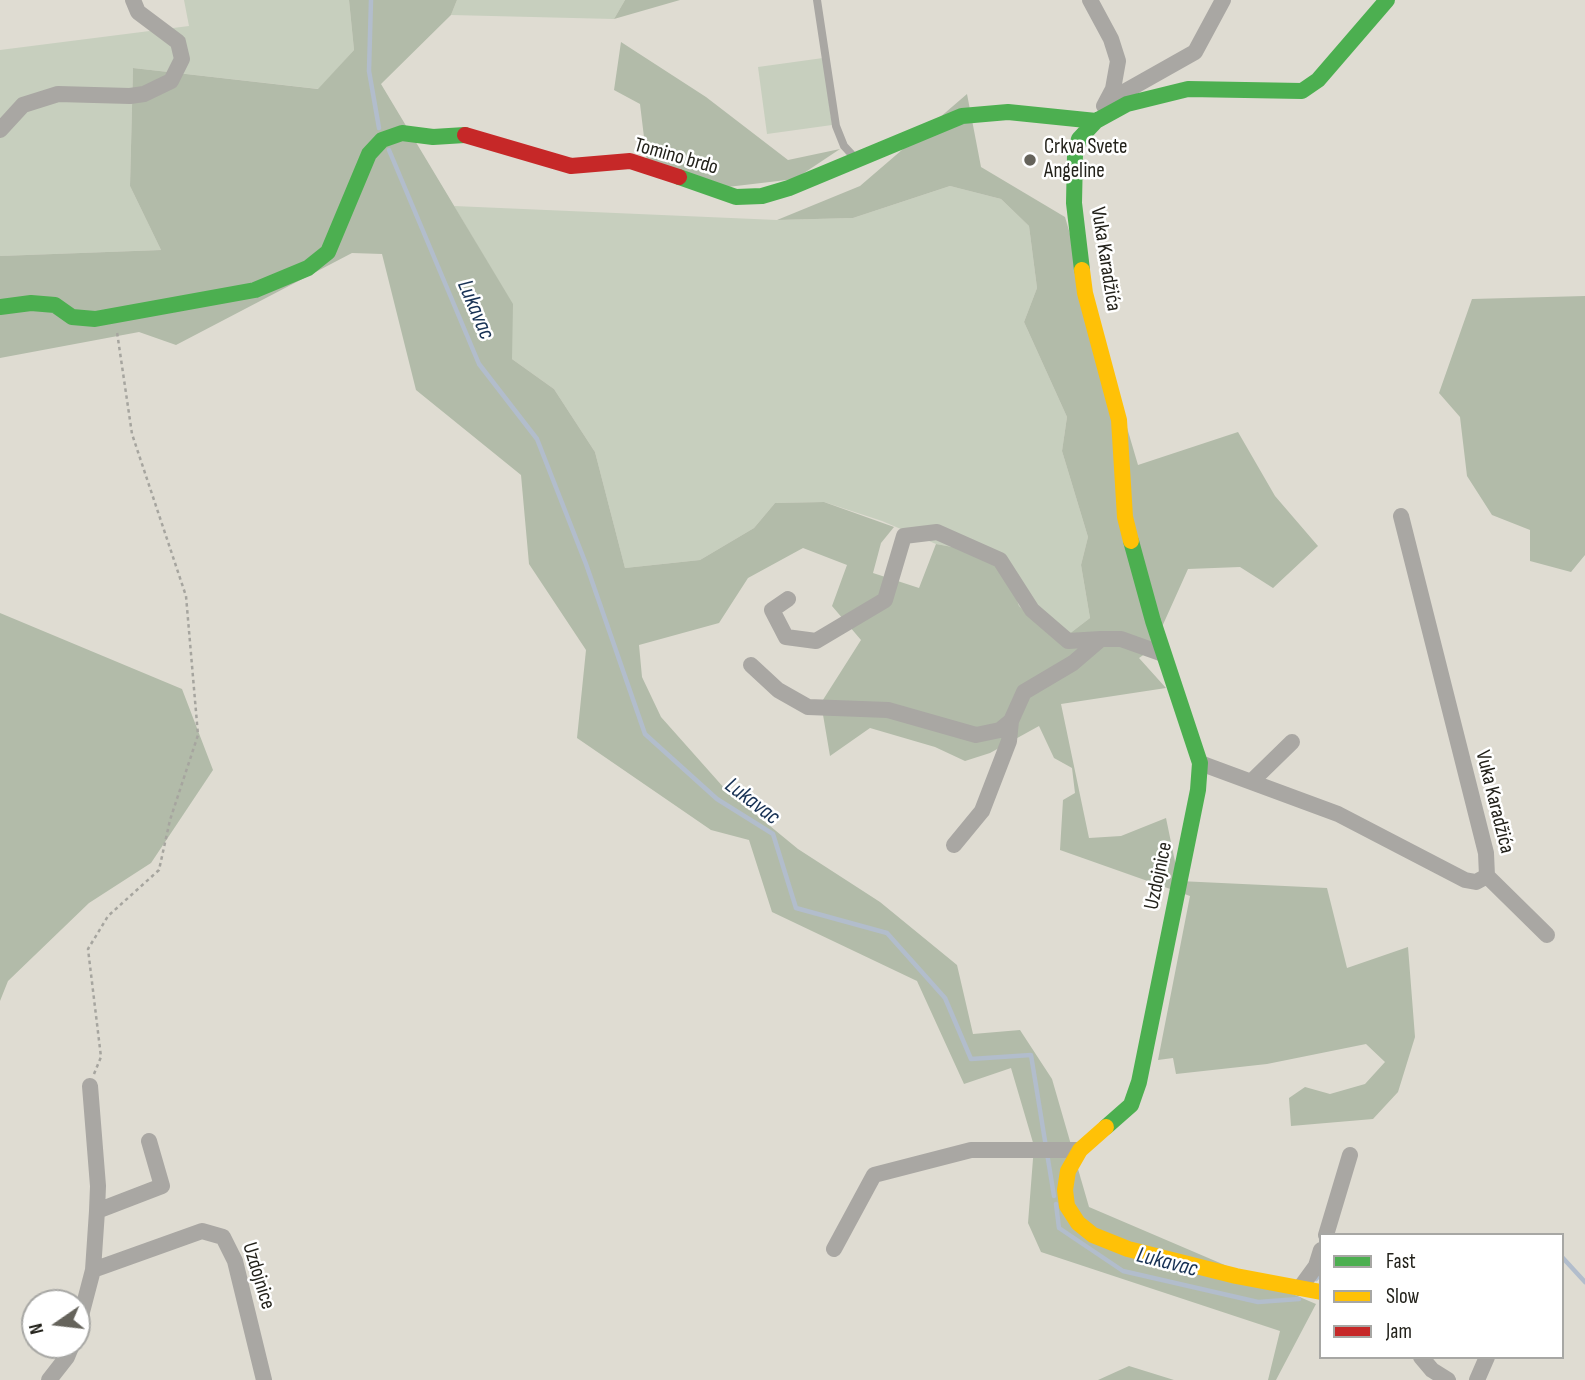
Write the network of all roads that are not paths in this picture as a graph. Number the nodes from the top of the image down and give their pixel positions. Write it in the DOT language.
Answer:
graph roads {
  1 [pos="133,0"];
  2 [pos="817,0"];
  3 [pos="1090,0"];
  4 [pos="1223,0"];
  5 [pos="1387,0"];
  6 [pos="1096,121"];
  7 [pos="0,130"];
  8 [pos="858,161"];
  9 [pos="0,307"];
  10 [pos="1401,516"];
  11 [pos="788,599"];
  12 [pos="1101,639"];
  13 [pos="1163,654"];
  14 [pos="751,665"];
  15 [pos="1011,721"];
  16 [pos="1292,742"];
  17 [pos="1200,763"];
  18 [pos="1251,782"];
  19 [pos="954,845"];
  20 [pos="1487,876"];
  21 [pos="1547,935"];
  22 [pos="90,1086"];
  23 [pos="149,1141"];
  24 [pos="1080,1150"];
  25 [pos="1350,1155"];
  26 [pos="97,1211"];
  27 [pos="1327,1233"];
  28 [pos="834,1249"];
  29 [pos="1319,1256"];
  30 [pos="93,1270"];
  31 [pos="1300,1288"];
  32 [pos="88,1289"];
  33 [pos="1319,1292"];
  34 [pos="65,1359"];
  35 [pos="1485,1359"];
  36 [pos="1428,1375"];
  37 [pos="49,1380"];
  38 [pos="264,1380"];
  39 [pos="1448,1380"];
  40 [pos="1477,1380"];
  1 -- 7 [label="street"];
  2 -- 8 [label="lane"];
  3 -- 6 [label="street"];
  4 -- 6 [label="street"];
  5 -- 6 [label="street, Vuka Karadžića"];
  6 -- 8 [label="street, Tomino brdo"];
  6 -- 13 [label="street, Vuka Karadžića"];
  8 -- 9 [label="street, Tomino brdo"];
  10 -- 20 [label="street, Vuka Karadžića"];
  11 -- 12 [label="street"];
  12 -- 13 [label="street"];
  12 -- 15 [label="street"];
  13 -- 17 [label="street, Uzdojnice"];
  14 -- 15 [label="street"];
  15 -- 19 [label="street"];
  16 -- 18 [label="street"];
  17 -- 18 [label="street, Vuka Karadžića"];
  17 -- 24 [label="street, Uzdojnice"];
  18 -- 20 [label="street, Vuka Karadžića"];
  20 -- 21 [label="street"];
  22 -- 26 [label="street"];
  23 -- 26 [label="street"];
  24 -- 28 [label="street"];
  24 -- 31 [label="street"];
  25 -- 27 [label="street"];
  26 -- 30 [label="street"];
  29 -- 31 [label="street"];
  30 -- 32 [label="street"];
  30 -- 38 [label="street, Uzdojnice"];
  31 -- 33 [label="street"];
  34 -- 37 [label="street"];
  35 -- 40 [label="street"];
  36 -- 39 [label="street"];
}
